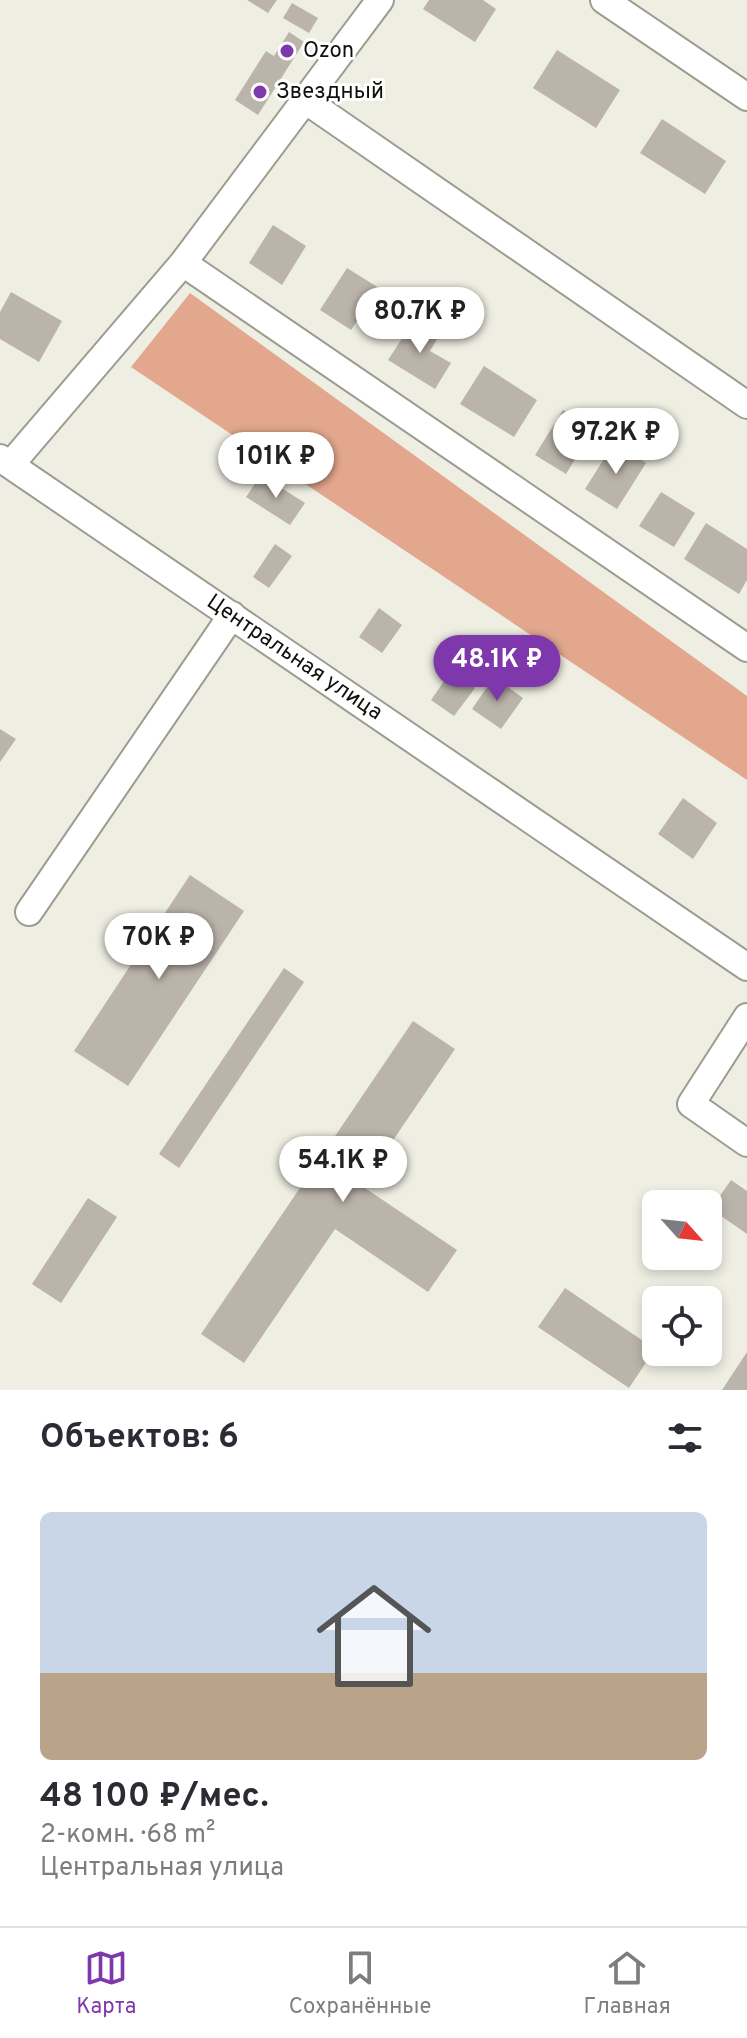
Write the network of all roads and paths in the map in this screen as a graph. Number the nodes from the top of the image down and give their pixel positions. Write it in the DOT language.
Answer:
graph roads {
  1 [pos="380,0"];
  2 [pos="604,0"];
  3 [pos="747,97"];
  4 [pos="305,100"];
  5 [pos="183,263"];
  6 [pos="747,405"];
  7 [pos="5,461"];
  8 [pos="232,615"];
  9 [pos="747,648"];
  10 [pos="29,912"];
  11 [pos="747,967"];
  12 [pos="747,1017"];
  13 [pos="747,1143"];
  1 -- 4 [label="street"];
  2 -- 3 [label="street"];
  4 -- 5 [label="street"];
  4 -- 6 [label="street"];
  5 -- 7 [label="street"];
  5 -- 9 [label="street"];
  7 -- 8 [label="street, Центральная улица"];
  8 -- 10 [label="street"];
  8 -- 11 [label="street, Центральная улица"];
  12 -- 13 [label="street"];
}
